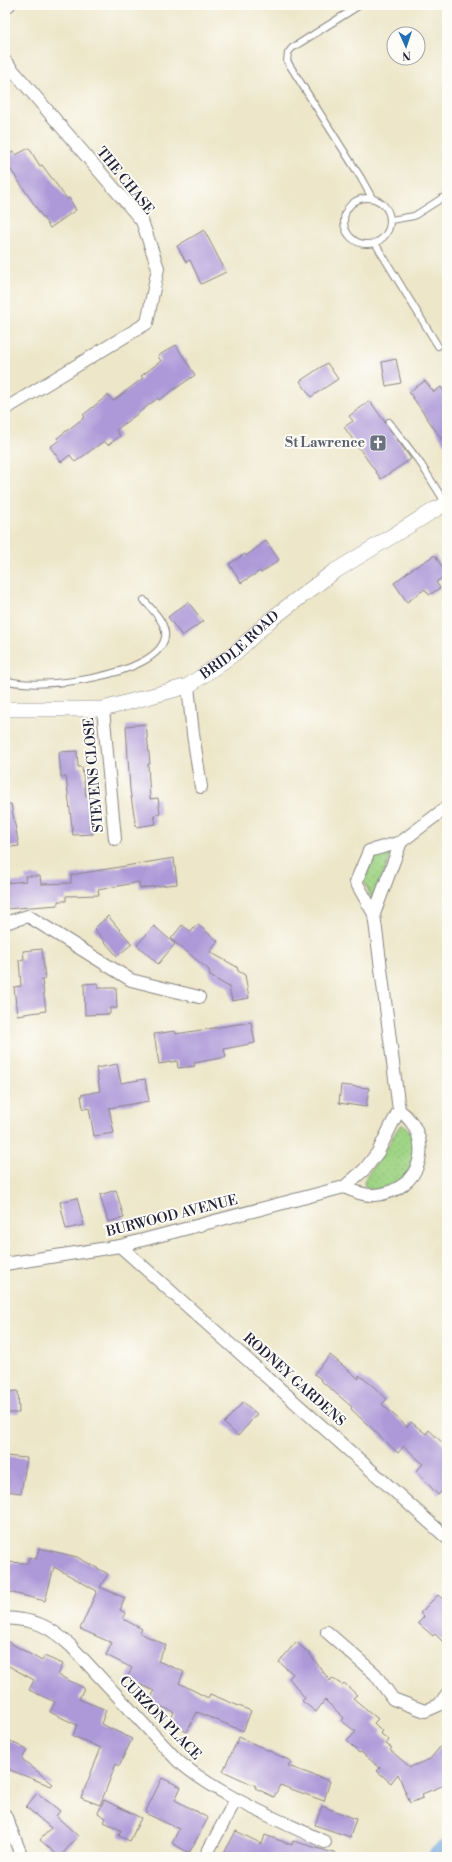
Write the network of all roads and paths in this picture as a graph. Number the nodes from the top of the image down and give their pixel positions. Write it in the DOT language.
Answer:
graph roads {
  1 [pos="9,5"];
  2 [pos="360,5"];
  3 [pos="5,8"];
  4 [pos="5,61"];
  5 [pos="447,195"];
  6 [pos="372,198"];
  7 [pos="391,220"];
  8 [pos="375,244"];
  9 [pos="438,346"];
  10 [pos="5,409"];
  11 [pos="389,422"];
  12 [pos="447,504"];
  13 [pos="144,600"];
  14 [pos="5,680"];
  15 [pos="188,686"];
  16 [pos="5,709"];
  17 [pos="103,709"];
  18 [pos="201,787"];
  19 [pos="447,807"];
  20 [pos="115,839"];
  21 [pos="401,842"];
  22 [pos="374,914"];
  23 [pos="5,923"];
  24 [pos="199,997"];
  25 [pos="399,1110"];
  26 [pos="344,1187"];
  27 [pos="120,1246"];
  28 [pos="5,1264"];
  29 [pos="447,1538"];
  30 [pos="5,1618"];
  31 [pos="327,1632"];
  32 [pos="447,1694"];
  33 [pos="236,1799"];
  34 [pos="5,1815"];
  35 [pos="325,1842"];
  36 [pos="22,1857"];
  37 [pos="205,1857"];
  1 -- 3 [label="street"];
  2 -- 6 [label="lane"];
  4 -- 10 [label="street, THE CHASE"];
  5 -- 7 [label="lane"];
  6 -- 7 [label="lane"];
  6 -- 8 [label="lane"];
  7 -- 8 [label="lane"];
  8 -- 9 [label="lane"];
  11 -- 12 [label="lane"];
  12 -- 15 [label="street, BRIDLE ROAD"];
  13 -- 14 [label="lane"];
  15 -- 17 [label="street, BRIDLE ROAD"];
  15 -- 18 [label="street"];
  16 -- 17 [label="street, BRIDLE ROAD"];
  17 -- 20 [label="street, STEVENS CLOSE"];
  19 -- 21 [label="street"];
  21 -- 22 [label="street"];
  21 -- 22 [label="street"];
  22 -- 25 [label="street"];
  23 -- 24 [label="street"];
  25 -- 26 [label="street, BURWOOD AVENUE"];
  25 -- 26 [label="street"];
  26 -- 27 [label="street, BURWOOD AVENUE"];
  27 -- 28 [label="street, BURWOOD AVENUE"];
  27 -- 29 [label="street, RODNEY GARDENS"];
  30 -- 33 [label="street, CURZON PLACE"];
  31 -- 32 [label="street"];
  33 -- 35 [label="street, CURZON PLACE"];
  33 -- 37 [label="street"];
  34 -- 36 [label="street"];
}
